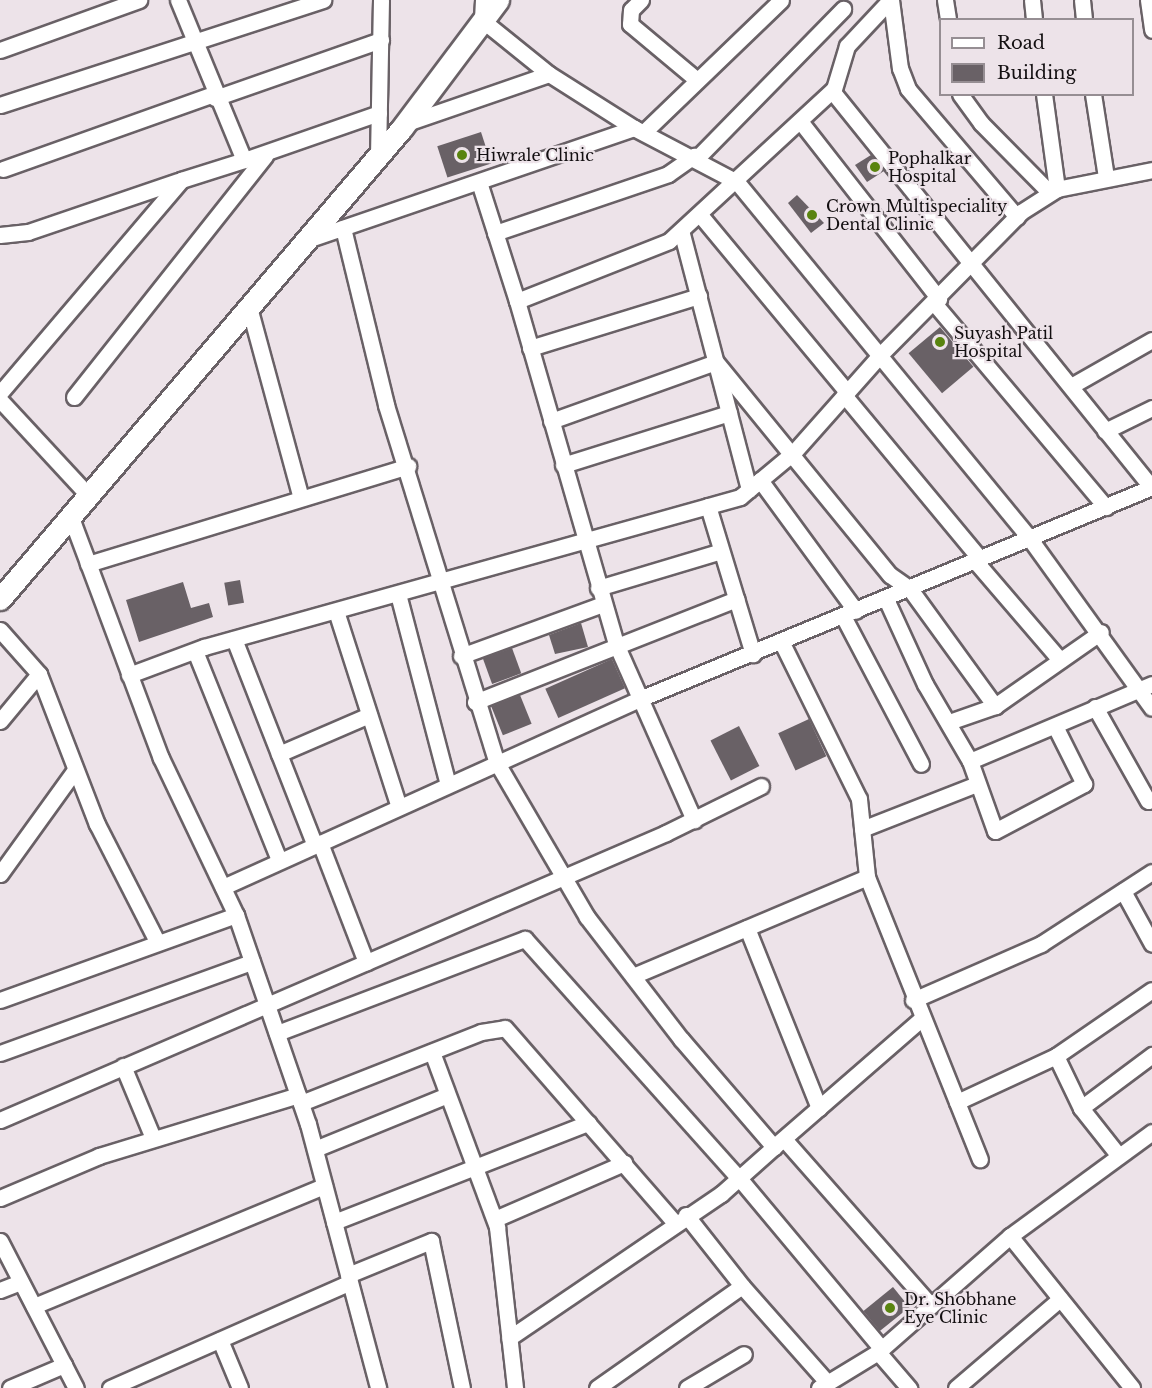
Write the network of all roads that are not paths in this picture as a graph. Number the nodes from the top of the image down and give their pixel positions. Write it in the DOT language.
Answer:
graph roads {
  1 [pos="139,0"];
  2 [pos="178,0"];
  3 [pos="323,0"];
  4 [pos="381,0"];
  5 [pos="498,0"];
  6 [pos="641,0"];
  7 [pos="781,0"];
  8 [pos="891,0"];
  9 [pos="945,0"];
  10 [pos="1032,0"];
  11 [pos="1082,0"];
  12 [pos="1148,0"];
  13 [pos="843,5"];
  14 [pos="482,10"];
  15 [pos="948,18"];
  16 [pos="1034,18"];
  17 [pos="1084,18"];
  18 [pos="1152,30"];
  19 [pos="381,40"];
  20 [pos="194,42"];
  21 [pos="850,42"];
  22 [pos="0,50"];
  23 [pos="549,74"];
  24 [pos="697,80"];
  25 [pos="832,91"];
  26 [pos="214,96"];
  27 [pos="961,96"];
  28 [pos="1044,96"];
  29 [pos="1093,96"];
  30 [pos="0,105"];
  31 [pos="379,113"];
  32 [pos="800,121"];
  33 [pos="404,124"];
  34 [pos="639,130"];
  35 [pos="265,156"];
  36 [pos="378,156"];
  37 [pos="695,157"];
  38 [pos="244,160"];
  39 [pos="3,169"];
  40 [pos="1152,170"];
  41 [pos="1106,177"];
  42 [pos="181,180"];
  43 [pos="479,182"];
  44 [pos="737,182"];
  45 [pos="1053,190"];
  46 [pos="701,216"];
  47 [pos="1017,217"];
  48 [pos="343,228"];
  49 [pos="495,233"];
  50 [pos="682,234"];
  51 [pos="0,235"];
  52 [pos="306,240"];
  53 [pos="972,265"];
  54 [pos="699,296"];
  55 [pos="517,301"];
  56 [pos="937,301"];
  57 [pos="249,307"];
  58 [pos="1152,340"];
  59 [pos="530,348"];
  60 [pos="880,355"];
  61 [pos="716,362"];
  62 [pos="1071,386"];
  63 [pos="0,393"];
  64 [pos="845,394"];
  65 [pos="74,397"];
  66 [pos="0,400"];
  67 [pos="1152,408"];
  68 [pos="729,412"];
  69 [pos="551,421"];
  70 [pos="1105,431"];
  71 [pos="795,452"];
  72 [pos="563,465"];
  73 [pos="408,466"];
  74 [pos="754,485"];
  75 [pos="1152,488"];
  76 [pos="87,494"];
  77 [pos="300,498"];
  78 [pos="708,506"];
  79 [pos="1106,507"];
  80 [pos="70,515"];
  81 [pos="1030,539"];
  82 [pos="585,541"];
  83 [pos="721,551"];
  84 [pos="978,561"];
  85 [pos="88,564"];
  86 [pos="441,582"];
  87 [pos="598,588"];
  88 [pos="910,589"];
  89 [pos="398,594"];
  90 [pos="0,599"];
  91 [pos="736,599"];
  92 [pos="886,599"];
  93 [pos="603,604"];
  94 [pos="336,611"];
  95 [pos="850,614"];
  96 [pos="0,630"];
  97 [pos="1101,632"];
  98 [pos="234,639"];
  99 [pos="782,643"];
  100 [pos="616,644"];
  101 [pos="195,651"];
  102 [pos="753,654"];
  103 [pos="461,656"];
  104 [pos="1060,660"];
  105 [pos="39,674"];
  106 [pos="129,675"];
  107 [pos="1146,686"];
  108 [pos="637,700"];
  109 [pos="475,702"];
  110 [pos="995,706"];
  111 [pos="1095,707"];
  112 [pos="1152,708"];
  113 [pos="369,715"];
  114 [pos="0,721"];
  115 [pos="949,722"];
  116 [pos="1055,726"];
  117 [pos="279,754"];
  118 [pos="970,761"];
  119 [pos="497,763"];
  120 [pos="921,764"];
  121 [pos="75,770"];
  122 [pos="977,784"];
  123 [pos="448,785"];
  124 [pos="761,786"];
  125 [pos="1148,801"];
  126 [pos="399,807"];
  127 [pos="694,820"];
  128 [pos="862,828"];
  129 [pos="317,843"];
  130 [pos="279,860"];
  131 [pos="1152,872"];
  132 [pos="0,874"];
  133 [pos="560,877"];
  134 [pos="867,877"];
  135 [pos="223,887"];
  136 [pos="1123,891"];
  137 [pos="236,915"];
  138 [pos="747,928"];
  139 [pos="157,941"];
  140 [pos="1152,944"];
  141 [pos="252,962"];
  142 [pos="366,962"];
  143 [pos="633,976"];
  144 [pos="1152,990"];
  145 [pos="0,1000"];
  146 [pos="913,1000"];
  147 [pos="267,1004"];
  148 [pos="921,1019"];
  149 [pos="277,1033"];
  150 [pos="432,1052"];
  151 [pos="0,1053"];
  152 [pos="1152,1055"];
  153 [pos="1056,1056"];
  154 [pos="123,1066"];
  155 [pos="447,1095"];
  156 [pos="299,1099"];
  157 [pos="957,1102"];
  158 [pos="819,1108"];
  159 [pos="1081,1108"];
  160 [pos="0,1120"];
  161 [pos="588,1123"];
  162 [pos="1152,1132"];
  163 [pos="153,1138"];
  164 [pos="779,1143"];
  165 [pos="315,1149"];
  166 [pos="1119,1156"];
  167 [pos="980,1159"];
  168 [pos="624,1163"];
  169 [pos="473,1167"];
  170 [pos="739,1178"];
  171 [pos="324,1186"];
  172 [pos="0,1198"];
  173 [pos="495,1219"];
  174 [pos="680,1219"];
  175 [pos="334,1222"];
  176 [pos="1010,1236"];
  177 [pos="0,1241"];
  178 [pos="349,1279"];
  179 [pos="21,1282"];
  180 [pos="742,1286"];
  181 [pos="0,1290"];
  182 [pos="1060,1299"];
  183 [pos="34,1306"];
  184 [pos="931,1306"];
  185 [pos="509,1338"];
  186 [pos="220,1340"];
  187 [pos="880,1350"];
  188 [pos="744,1354"];
  189 [pos="64,1365"];
  190 [pos="831,1384"];
  191 [pos="375,1387"];
  192 [pos="10,1388"];
  193 [pos="75,1388"];
  194 [pos="110,1388"];
  195 [pos="240,1388"];
  196 [pos="462,1388"];
  197 [pos="514,1388"];
  198 [pos="597,1388"];
  199 [pos="687,1388"];
  200 [pos="909,1388"];
  201 [pos="956,1388"];
  202 [pos="1132,1388"];
  1 -- 22 [label="street"];
  2 -- 20 [label="street"];
  3 -- 20 [label="street"];
  4 -- 19 [label="street"];
  5 -- 14 [label="street"];
  6 -- 24 [label="street"];
  7 -- 24 [label="street"];
  8 -- 21 [label="street"];
  8 -- 47 [label="street"];
  9 -- 15 [label="street"];
  10 -- 16 [label="street"];
  11 -- 17 [label="street"];
  12 -- 18 [label="street"];
  13 -- 21 [label="street"];
  13 -- 37 [label="street"];
  14 -- 23 [label="street"];
  14 -- 33 [label="street"];
  19 -- 26 [label="street"];
  19 -- 31 [label="street"];
  20 -- 26 [label="street"];
  20 -- 30 [label="street"];
  21 -- 25 [label="street"];
  23 -- 33 [label="street"];
  23 -- 34 [label="street"];
  24 -- 34 [label="street"];
  25 -- 32 [label="street"];
  25 -- 53 [label="street"];
  26 -- 38 [label="street"];
  26 -- 39 [label="street"];
  27 -- 45 [label="street"];
  28 -- 45 [label="street"];
  29 -- 41 [label="street"];
  31 -- 35 [label="street"];
  31 -- 36 [label="street"];
  32 -- 44 [label="street"];
  32 -- 56 [label="street"];
  33 -- 36 [label="street"];
  34 -- 37 [label="street"];
  34 -- 43 [label="street"];
  35 -- 38 [label="street"];
  35 -- 65 [label="street"];
  36 -- 52 [label="street"];
  37 -- 44 [label="street"];
  37 -- 49 [label="street"];
  38 -- 42 [label="street"];
  40 -- 41 [label="street"];
  41 -- 45 [label="street"];
  42 -- 51 [label="street"];
  42 -- 63 [label="street"];
  43 -- 48 [label="street"];
  43 -- 49 [label="street"];
  44 -- 46 [label="street"];
  44 -- 60 [label="street"];
  45 -- 47 [label="street"];
  46 -- 50 [label="street"];
  46 -- 64 [label="street"];
  47 -- 53 [label="street"];
  48 -- 52 [label="street"];
  48 -- 73 [label="street"];
  49 -- 55 [label="street"];
  50 -- 54 [label="street"];
  50 -- 55 [label="street"];
  52 -- 57 [label="street"];
  53 -- 56 [label="street"];
  53 -- 62 [label="street"];
  54 -- 59 [label="street"];
  54 -- 61 [label="street"];
  55 -- 59 [label="street"];
  56 -- 60 [label="street"];
  56 -- 79 [label="street"];
  57 -- 76 [label="street"];
  57 -- 77 [label="street"];
  58 -- 62 [label="street"];
  59 -- 69 [label="street"];
  60 -- 64 [label="street"];
  60 -- 81 [label="street"];
  61 -- 68 [label="street"];
  61 -- 69 [label="street"];
  61 -- 71 [label="street"];
  62 -- 70 [label="street"];
  64 -- 71 [label="street"];
  64 -- 84 [label="street"];
  66 -- 76 [label="street"];
  67 -- 70 [label="street"];
  68 -- 72 [label="street"];
  68 -- 74 [label="street"];
  69 -- 72 [label="street"];
  70 -- 75 [label="street"];
  71 -- 74 [label="street"];
  71 -- 88 [label="street"];
  72 -- 82 [label="street"];
  73 -- 77 [label="street"];
  73 -- 86 [label="street"];
  74 -- 78 [label="street"];
  74 -- 95 [label="street"];
  75 -- 79 [label="street"];
  76 -- 80 [label="street"];
  77 -- 85 [label="street"];
  78 -- 82 [label="street"];
  78 -- 83 [label="street"];
  79 -- 81 [label="street"];
  80 -- 85 [label="street"];
  80 -- 90 [label="street"];
  81 -- 84 [label="street"];
  81 -- 97 [label="street"];
  82 -- 86 [label="street"];
  82 -- 87 [label="street"];
  83 -- 87 [label="street"];
  83 -- 91 [label="street"];
  84 -- 88 [label="street"];
  84 -- 104 [label="street"];
  85 -- 106 [label="street"];
  86 -- 89 [label="street"];
  86 -- 103 [label="street"];
  87 -- 93 [label="street"];
  88 -- 92 [label="street"];
  88 -- 110 [label="street"];
  89 -- 94 [label="street"];
  89 -- 123 [label="street"];
  91 -- 100 [label="street"];
  91 -- 102 [label="street"];
  92 -- 95 [label="street"];
  92 -- 115 [label="street"];
  93 -- 100 [label="street"];
  93 -- 103 [label="street"];
  94 -- 98 [label="street"];
  94 -- 113 [label="street"];
  95 -- 99 [label="street"];
  95 -- 120 [label="street"];
  96 -- 105 [label="street"];
  97 -- 104 [label="street"];
  97 -- 107 [label="street"];
  98 -- 101 [label="street"];
  98 -- 117 [label="street"];
  99 -- 102 [label="street"];
  99 -- 128 [label="street"];
  100 -- 108 [label="street"];
  100 -- 109 [label="street"];
  101 -- 106 [label="street"];
  101 -- 130 [label="street"];
  102 -- 108 [label="street"];
  103 -- 109 [label="street"];
  104 -- 110 [label="street"];
  105 -- 114 [label="street"];
  105 -- 121 [label="street"];
  106 -- 135 [label="street"];
  107 -- 111 [label="street"];
  107 -- 112 [label="street"];
  108 -- 119 [label="street"];
  108 -- 127 [label="street"];
  109 -- 119 [label="street"];
  110 -- 115 [label="street"];
  111 -- 116 [label="street"];
  111 -- 125 [label="street"];
  113 -- 117 [label="street"];
  113 -- 126 [label="street"];
  115 -- 118 [label="street"];
  116 -- 118 [label="street"];
  116 -- 122 [label="street"];
  117 -- 129 [label="street"];
  118 -- 122 [label="street"];
  119 -- 123 [label="street"];
  119 -- 133 [label="street"];
  121 -- 132 [label="street"];
  121 -- 139 [label="street"];
  122 -- 128 [label="street"];
  123 -- 126 [label="street"];
  124 -- 127 [label="street"];
  126 -- 129 [label="street"];
  127 -- 133 [label="street"];
  128 -- 134 [label="street"];
  129 -- 130 [label="street"];
  129 -- 142 [label="street"];
  130 -- 135 [label="street"];
  131 -- 136 [label="street"];
  133 -- 142 [label="street"];
  133 -- 143 [label="street"];
  134 -- 138 [label="street"];
  134 -- 146 [label="street"];
  135 -- 137 [label="street"];
  136 -- 140 [label="street"];
  136 -- 146 [label="street"];
  137 -- 139 [label="street"];
  137 -- 141 [label="street"];
  138 -- 143 [label="street"];
  138 -- 158 [label="street"];
  139 -- 145 [label="street"];
  141 -- 147 [label="street"];
  141 -- 151 [label="street"];
  142 -- 147 [label="street"];
  143 -- 164 [label="street"];
  144 -- 153 [label="street"];
  146 -- 148 [label="street"];
  147 -- 149 [label="street"];
  147 -- 154 [label="street"];
  148 -- 157 [label="street"];
  148 -- 158 [label="street"];
  149 -- 156 [label="street"];
  149 -- 170 [label="street"];
  150 -- 155 [label="street"];
  150 -- 156 [label="street"];
  150 -- 161 [label="street"];
  152 -- 159 [label="street"];
  153 -- 157 [label="street"];
  153 -- 159 [label="street"];
  154 -- 160 [label="street"];
  154 -- 163 [label="street"];
  155 -- 165 [label="street"];
  155 -- 169 [label="street"];
  156 -- 163 [label="street"];
  156 -- 165 [label="street"];
  157 -- 167 [label="street"];
  158 -- 164 [label="street"];
  159 -- 166 [label="street"];
  161 -- 168 [label="street"];
  161 -- 169 [label="street"];
  162 -- 166 [label="street"];
  163 -- 172 [label="street"];
  164 -- 170 [label="street"];
  164 -- 184 [label="street"];
  165 -- 171 [label="street"];
  166 -- 176 [label="street"];
  168 -- 173 [label="street"];
  168 -- 174 [label="street"];
  169 -- 173 [label="street"];
  169 -- 175 [label="street"];
  170 -- 174 [label="street"];
  170 -- 187 [label="street"];
  171 -- 175 [label="street"];
  171 -- 183 [label="street"];
  173 -- 185 [label="street"];
  174 -- 180 [label="street"];
  174 -- 185 [label="street"];
  175 -- 178 [label="street"];
  176 -- 182 [label="street"];
  176 -- 184 [label="street"];
  177 -- 179 [label="street"];
  178 -- 186 [label="street"];
  178 -- 191 [label="street"];
  178 -- 196 [label="street"];
  179 -- 181 [label="street"];
  179 -- 183 [label="street"];
  180 -- 190 [label="street"];
  180 -- 198 [label="street"];
  182 -- 201 [label="street"];
  182 -- 202 [label="street"];
  183 -- 189 [label="street"];
  184 -- 187 [label="street"];
  185 -- 197 [label="street"];
  186 -- 194 [label="street"];
  186 -- 195 [label="street"];
  187 -- 190 [label="street"];
  187 -- 200 [label="street"];
  188 -- 199 [label="street"];
  189 -- 192 [label="street"];
  189 -- 193 [label="street"];
}
